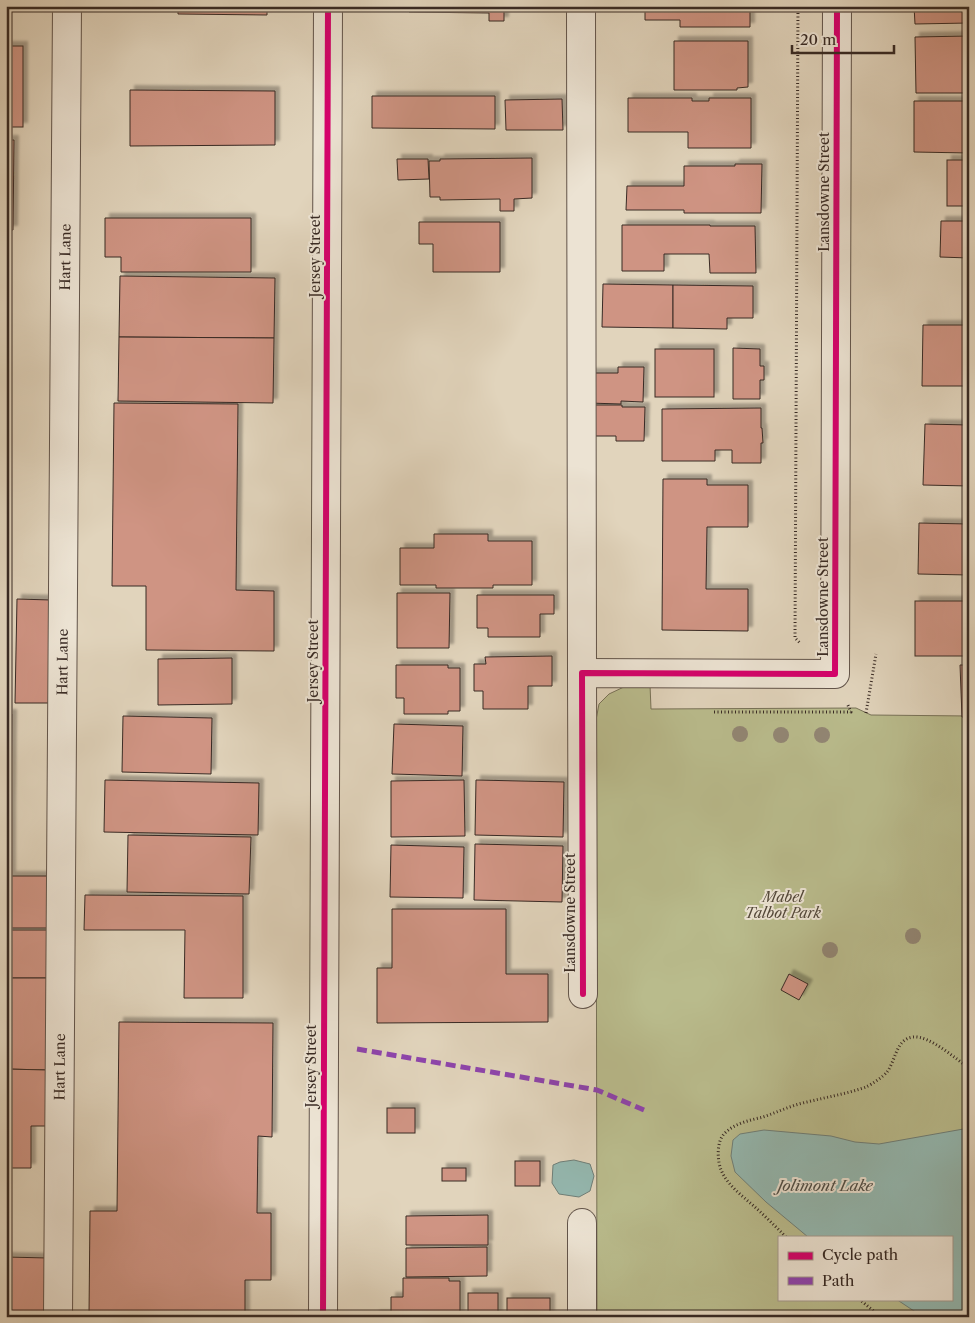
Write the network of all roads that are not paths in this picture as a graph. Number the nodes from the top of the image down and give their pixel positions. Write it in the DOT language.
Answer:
graph roads {
  1 [pos="67,6"];
  2 [pos="328,6"];
  3 [pos="581,6"];
  4 [pos="837,6"];
  5 [pos="582,673"];
  6 [pos="583,994"];
  7 [pos="582,1223"];
  8 [pos="58,1317"];
  9 [pos="323,1317"];
  10 [pos="582,1317"];
  1 -- 8 [label="street, Hart Lane"];
  2 -- 9 [label="street, Jersey Street"];
  3 -- 5 [label="street"];
  4 -- 5 [label="street, Lansdowne Street"];
  5 -- 6 [label="street, Lansdowne Street"];
  7 -- 10 [label="street"];
}
